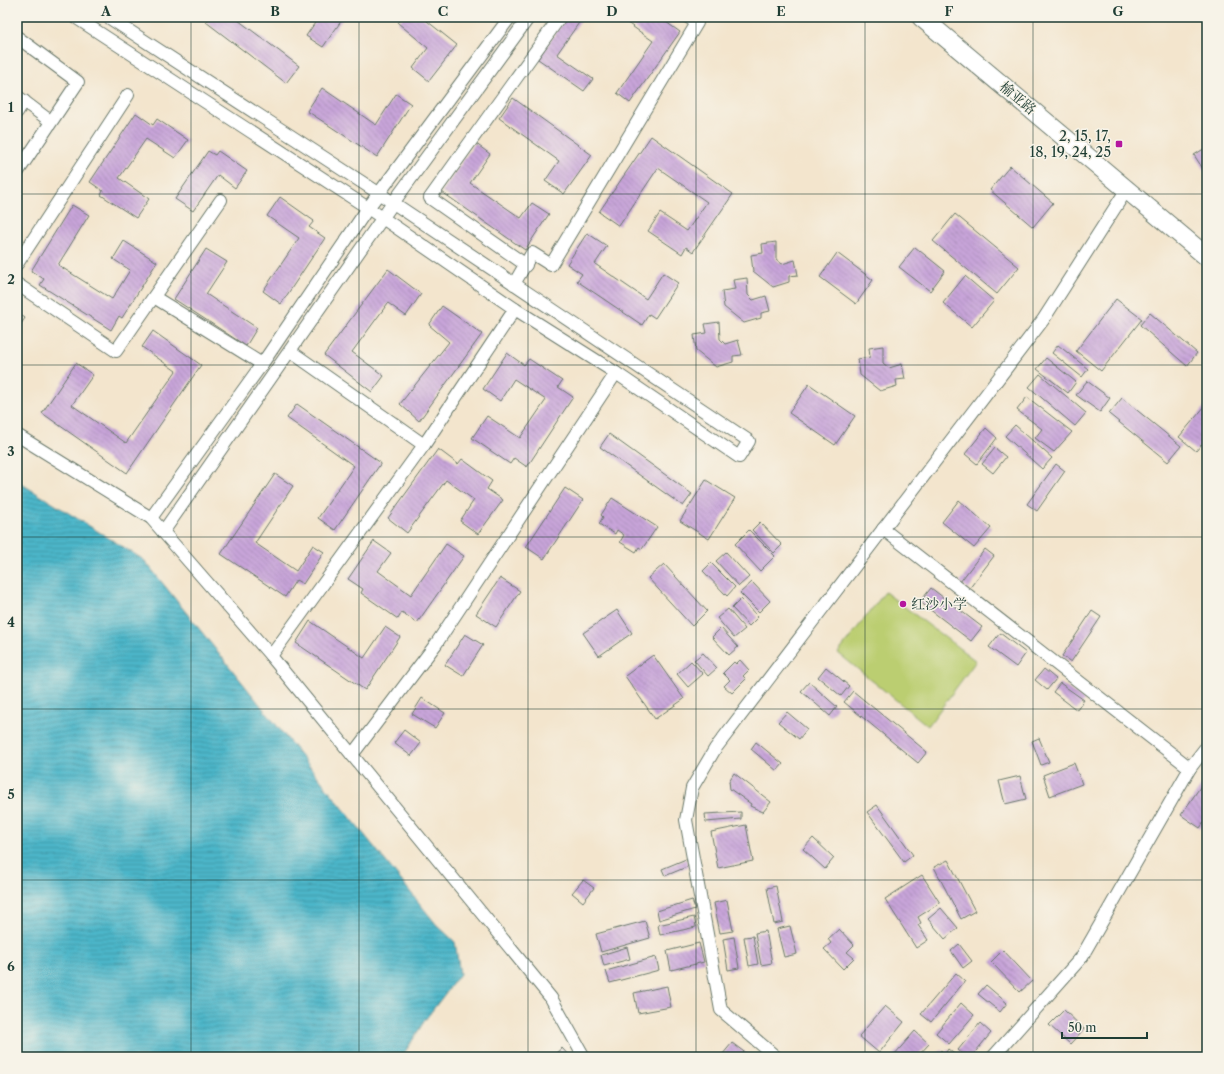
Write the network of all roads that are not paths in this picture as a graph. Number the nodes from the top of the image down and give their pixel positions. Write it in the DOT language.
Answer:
graph roads {
  1 [pos="75,17"];
  2 [pos="108,17"];
  3 [pos="510,17"];
  4 [pos="529,17"];
  5 [pos="560,17"];
  6 [pos="688,17"];
  7 [pos="921,17"];
  8 [pos="940,17"];
  9 [pos="17,37"];
  10 [pos="128,95"];
  11 [pos="20,98"];
  12 [pos="17,112"];
  13 [pos="50,122"];
  14 [pos="17,173"];
  15 [pos="1127,189"];
  16 [pos="380,194"];
  17 [pos="221,200"];
  18 [pos="393,203"];
  19 [pos="368,208"];
  20 [pos="383,218"];
  21 [pos="1207,242"];
  22 [pos="1207,257"];
  23 [pos="17,264"];
  24 [pos="526,265"];
  25 [pos="17,284"];
  26 [pos="514,284"];
  27 [pos="154,297"];
  28 [pos="515,309"];
  29 [pos="290,351"];
  30 [pos="262,364"];
  31 [pos="616,373"];
  32 [pos="17,435"];
  33 [pos="424,445"];
  34 [pos="151,518"];
  35 [pos="883,529"];
  36 [pos="163,532"];
  37 [pos="271,656"];
  38 [pos="1207,746"];
  39 [pos="352,755"];
  40 [pos="1190,768"];
  41 [pos="762,1052"];
  42 [pos="584,1057"];
  43 [pos="776,1057"];
  44 [pos="993,1057"];
  1 -- 19 [label="street"];
  2 -- 16 [label="street"];
  3 -- 16 [label="street"];
  4 -- 18 [label="street"];
  5 -- 24 [label="street"];
  6 -- 24 [label="street"];
  7 -- 15 [label="highway, 榆亚路"];
  8 -- 21 [label="highway, 榆亚路"];
  9 -- 13 [label="street"];
  10 -- 23 [label="street"];
  11 -- 12 [label="street"];
  11 -- 13 [label="street"];
  13 -- 14 [label="street"];
  15 -- 22 [label="highway, 榆亚路"];
  15 -- 35 [label="street"];
  16 -- 18 [label="street"];
  16 -- 19 [label="street"];
  17 -- 27 [label="street"];
  18 -- 20 [label="street"];
  18 -- 26 [label="street"];
  19 -- 20 [label="street"];
  19 -- 30 [label="street"];
  20 -- 28 [label="street"];
  20 -- 29 [label="street"];
  24 -- 26 [label="street"];
  25 -- 27 [label="street"];
  26 -- 31 [label="street"];
  27 -- 30 [label="street"];
  28 -- 31 [label="street"];
  28 -- 33 [label="street"];
  29 -- 33 [label="street"];
  29 -- 36 [label="street"];
  30 -- 34 [label="street"];
  31 -- 39 [label="street"];
  32 -- 34 [label="street"];
  33 -- 37 [label="street"];
  34 -- 36 [label="street"];
  35 -- 40 [label="street"];
  35 -- 41 [label="street"];
  36 -- 37 [label="street"];
  37 -- 39 [label="street"];
  38 -- 40 [label="street"];
  39 -- 42 [label="street"];
  40 -- 44 [label="street"];
  41 -- 43 [label="street"];
}
